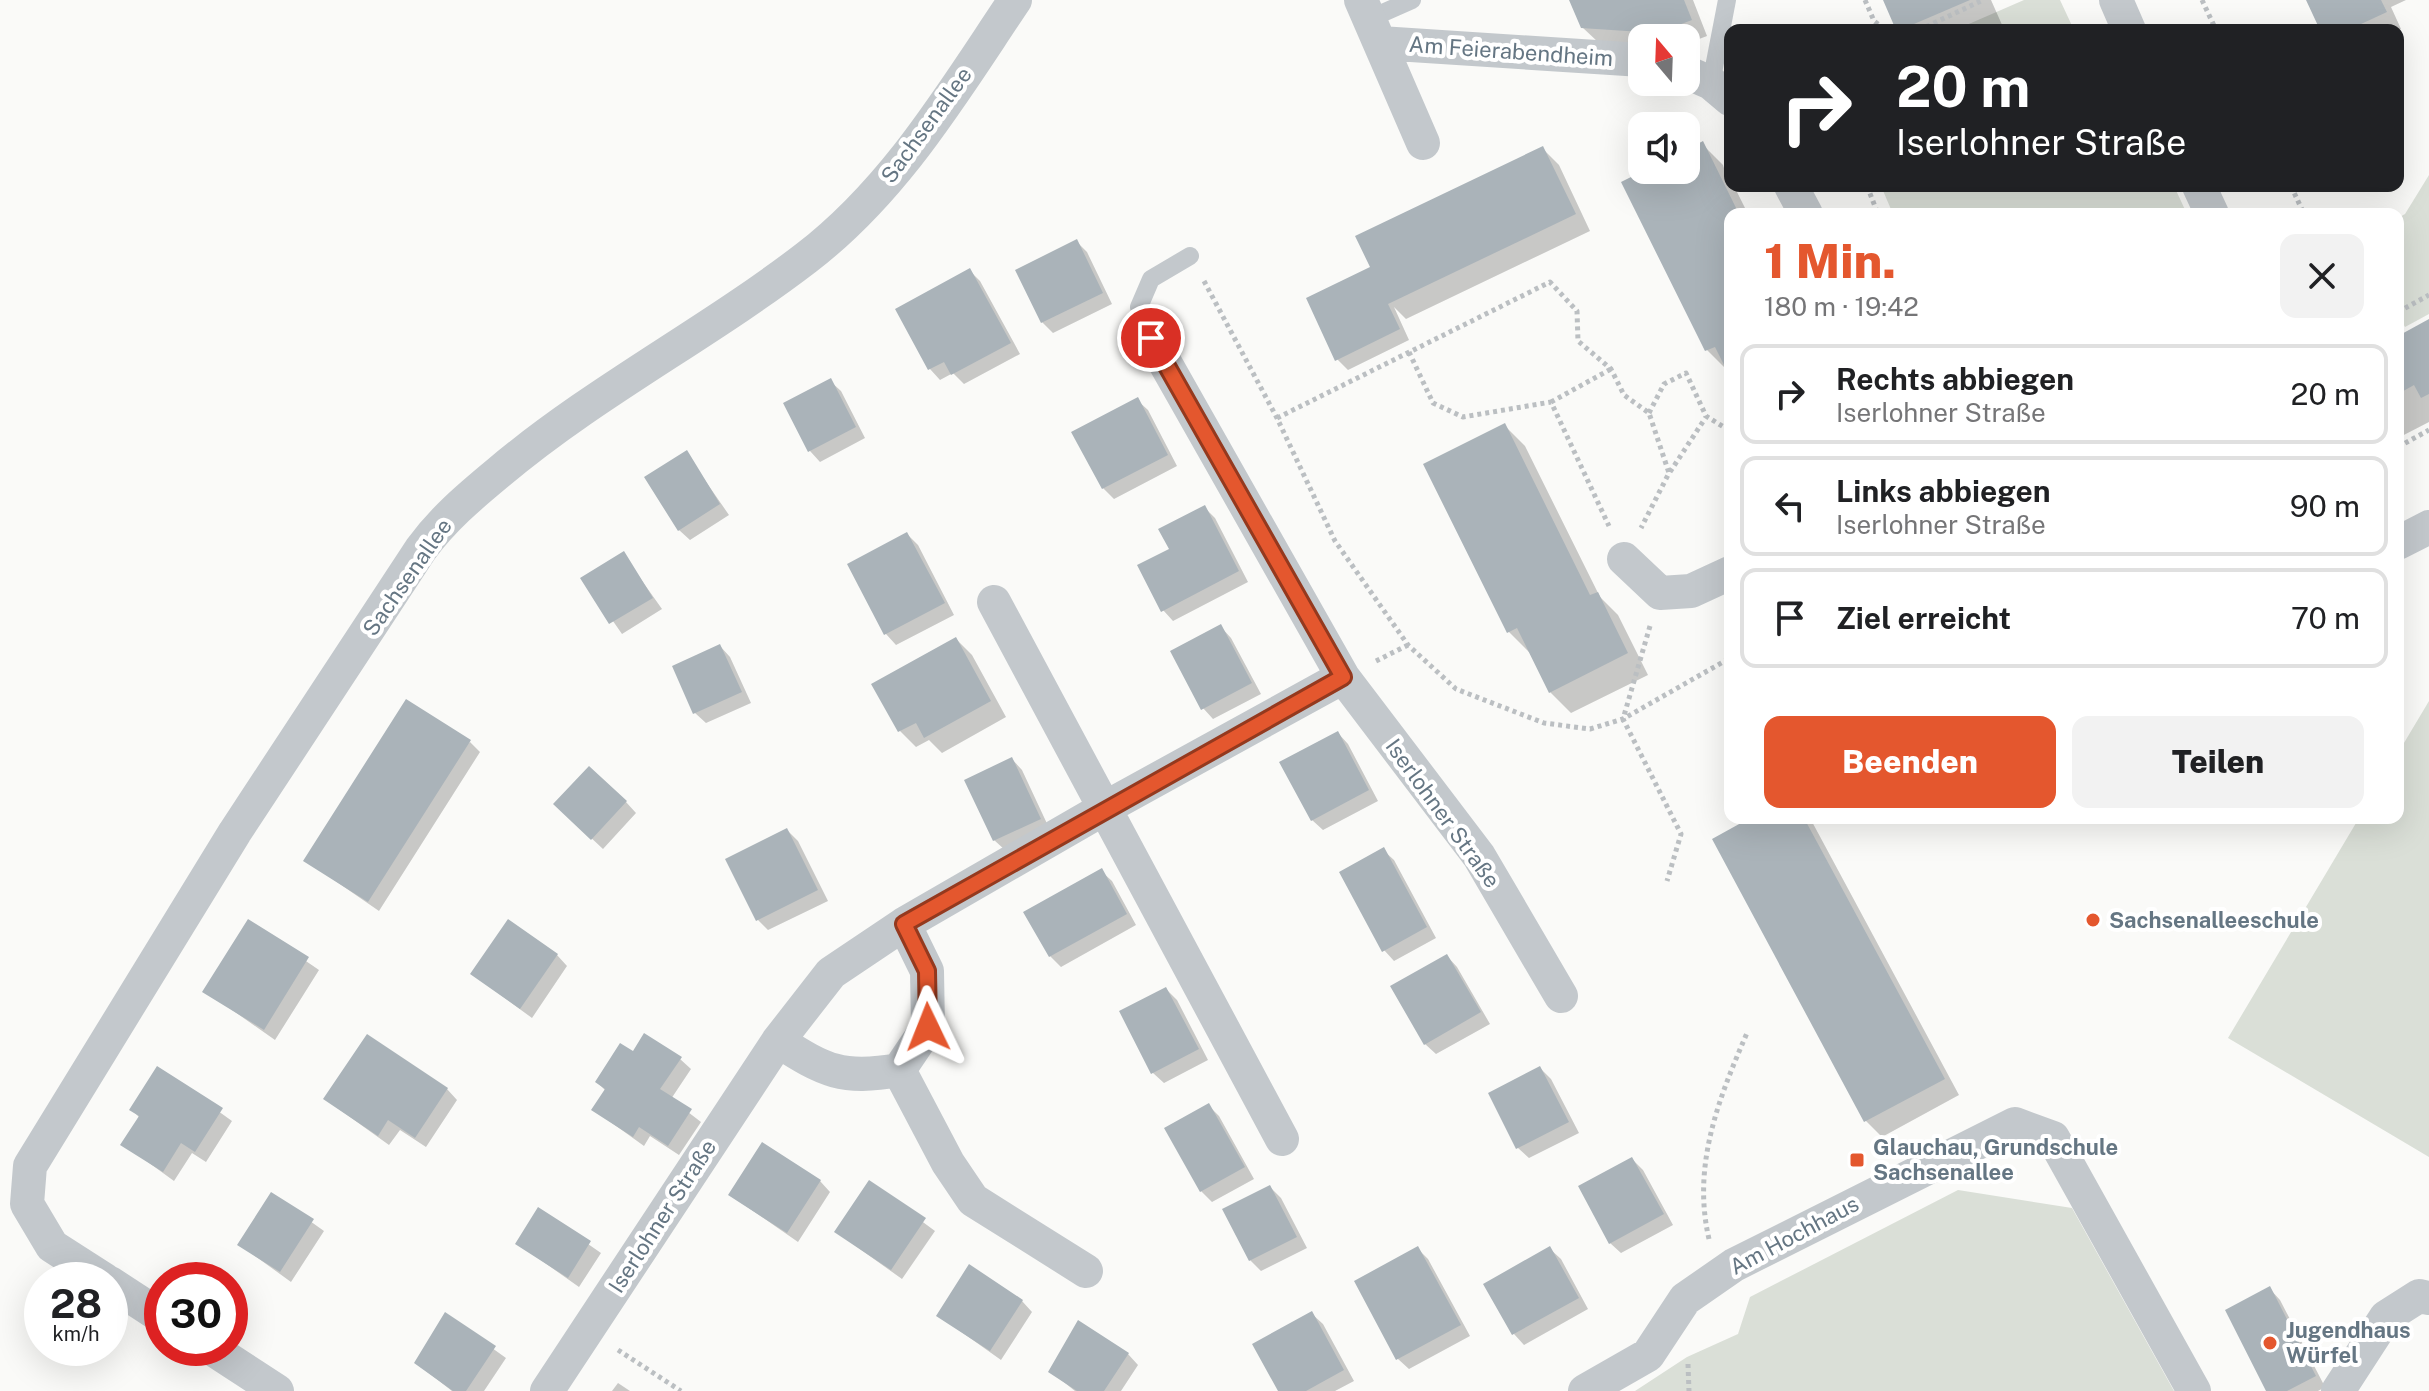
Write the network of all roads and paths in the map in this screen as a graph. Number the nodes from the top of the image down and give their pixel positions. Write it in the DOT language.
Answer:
graph roads {
  1 [pos="1015,0"];
  2 [pos="1412,0"];
  3 [pos="1727,0"];
  4 [pos="1865,0"];
  5 [pos="1983,0"];
  6 [pos="2116,0"];
  7 [pos="2202,0"];
  8 [pos="1370,21"];
  9 [pos="1878,24"];
  10 [pos="1932,24"];
  11 [pos="2126,24"];
  12 [pos="2213,24"];
  13 [pos="1628,58"];
  14 [pos="1709,85"];
  15 [pos="1423,143"];
  16 [pos="1190,256"];
  17 [pos="2429,295"];
  18 [pos="2404,309"];
  19 [pos="1151,338"];
  20 [pos="1409,352"];
  21 [pos="1611,369"];
  22 [pos="1551,402"];
  23 [pos="1649,413"];
  24 [pos="1706,416"];
  25 [pos="1277,418"];
  26 [pos="1724,427"];
  27 [pos="2429,430"];
  28 [pos="2404,444"];
  29 [pos="1669,473"];
  30 [pos="2429,527"];
  31 [pos="2404,540"];
  32 [pos="1624,559"];
  33 [pos="1724,576"];
  34 [pos="1660,593"];
  35 [pos="994,602"];
  36 [pos="1724,661"];
  37 [pos="1343,677"];
  38 [pos="1623,719"];
  39 [pos="1105,808"];
  40 [pos="1667,881"];
  41 [pos="904,924"];
  42 [pos="1561,996"];
  43 [pos="1747,1033"];
  44 [pos="778,1041"];
  45 [pos="899,1070"];
  46 [pos="1282,1139"];
  47 [pos="1710,1243"];
  48 [pos="77,1262"];
  49 [pos="1086,1271"];
  50 [pos="2429,1298"];
  51 [pos="587,1330"];
  52 [pos="239,1366"];
  53 [pos="277,1391"];
  54 [pos="547,1391"];
  55 [pos="681,1391"];
  56 [pos="1585,1391"];
  57 [pos="2194,1391"];
  58 [pos="2338,1391"];
  1 -- 48 [label="street, Sachsenallee"];
  2 -- 8 [label="lane"];
  3 -- 14 [label="lane"];
  4 -- 9 [label="path"];
  5 -- 10 [label="path"];
  6 -- 11 [label="street"];
  7 -- 12 [label="path"];
  8 -- 13 [label="street, Am Feierabendheim"];
  8 -- 15 [label="street, Am Feierabendheim"];
  16 -- 19 [label="lane"];
  16 -- 25 [label="path"];
  17 -- 18 [label="path"];
  19 -- 37 [label="street, Iserlohner Straße"];
  20 -- 21 [label="path"];
  20 -- 22 [label="path"];
  20 -- 25 [label="path"];
  21 -- 22 [label="path"];
  21 -- 23 [label="path"];
  22 -- 32 [label="path"];
  23 -- 24 [label="path"];
  23 -- 29 [label="path"];
  24 -- 26 [label="path"];
  24 -- 29 [label="path"];
  25 -- 38 [label="path"];
  27 -- 28 [label="path"];
  29 -- 32 [label="path"];
  30 -- 31 [label="street"];
  32 -- 34 [label="street"];
  33 -- 34 [label="street"];
  34 -- 38 [label="path"];
  35 -- 39 [label="street"];
  36 -- 38 [label="path"];
  37 -- 39 [label="street, Iserlohner Straße"];
  37 -- 42 [label="street, Iserlohner Straße"];
  38 -- 40 [label="path"];
  39 -- 41 [label="street, Iserlohner Straße"];
  39 -- 46 [label="street"];
  41 -- 44 [label="street, Iserlohner Straße"];
  41 -- 45 [label="street"];
  43 -- 47 [label="path"];
  44 -- 45 [label="street"];
  44 -- 51 [label="street, Iserlohner Straße"];
  45 -- 49 [label="street"];
  50 -- 58 [label="street"];
  51 -- 54 [label="street, Iserlohner Straße"];
  51 -- 55 [label="path"];
  52 -- 53 [label="street"];
  56 -- 57 [label="street, Am Hochhaus"];
}
